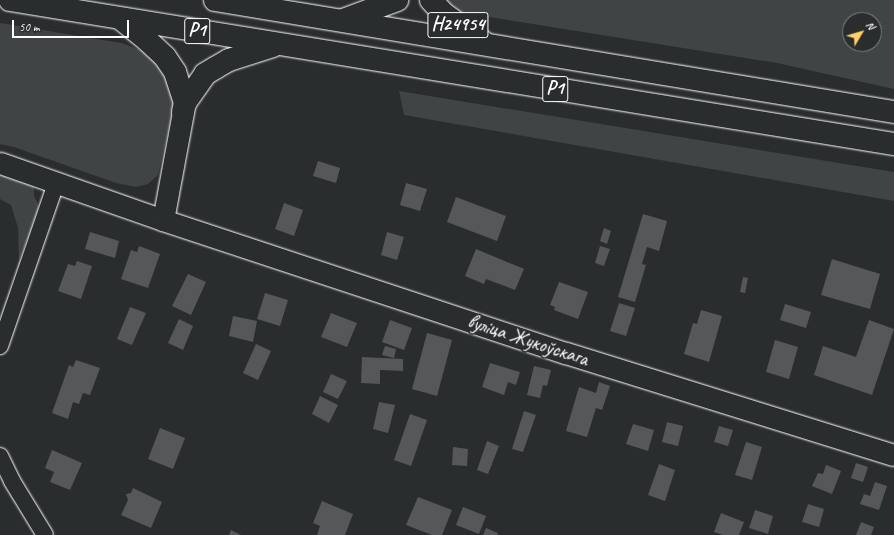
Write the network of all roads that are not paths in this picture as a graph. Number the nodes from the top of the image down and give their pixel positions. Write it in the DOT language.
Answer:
graph roads {
  1 [pos="10,0"];
  2 [pos="215,0"];
  3 [pos="396,0"];
  4 [pos="431,0"];
  5 [pos="118,17"];
  6 [pos="340,21"];
  7 [pos="276,44"];
  8 [pos="488,46"];
  9 [pos="184,107"];
  10 [pos="894,112"];
  11 [pos="894,144"];
  12 [pos="0,163"];
  13 [pos="56,183"];
  14 [pos="163,220"];
  15 [pos="0,346"];
  16 [pos="894,455"];
  17 [pos="0,456"];
  18 [pos="46,535"];
  1 -- 5 [label="highway, Р1"];
  2 -- 6 [label="highway, Р1"];
  3 -- 6 [label="highway"];
  4 -- 8 [label="highway, Н24954"];
  5 -- 7 [label="highway, Р1"];
  5 -- 9 [label="highway"];
  6 -- 8 [label="highway, Р1"];
  7 -- 9 [label="highway"];
  7 -- 11 [label="highway, Р1"];
  8 -- 10 [label="highway, Р1"];
  9 -- 14 [label="street"];
  12 -- 13 [label="street, вуліца Жукоўскага"];
  13 -- 14 [label="street, вуліца Жукоўскага"];
  13 -- 15 [label="street"];
  14 -- 16 [label="street, вуліца Жукоўскага"];
  17 -- 18 [label="street"];
}
